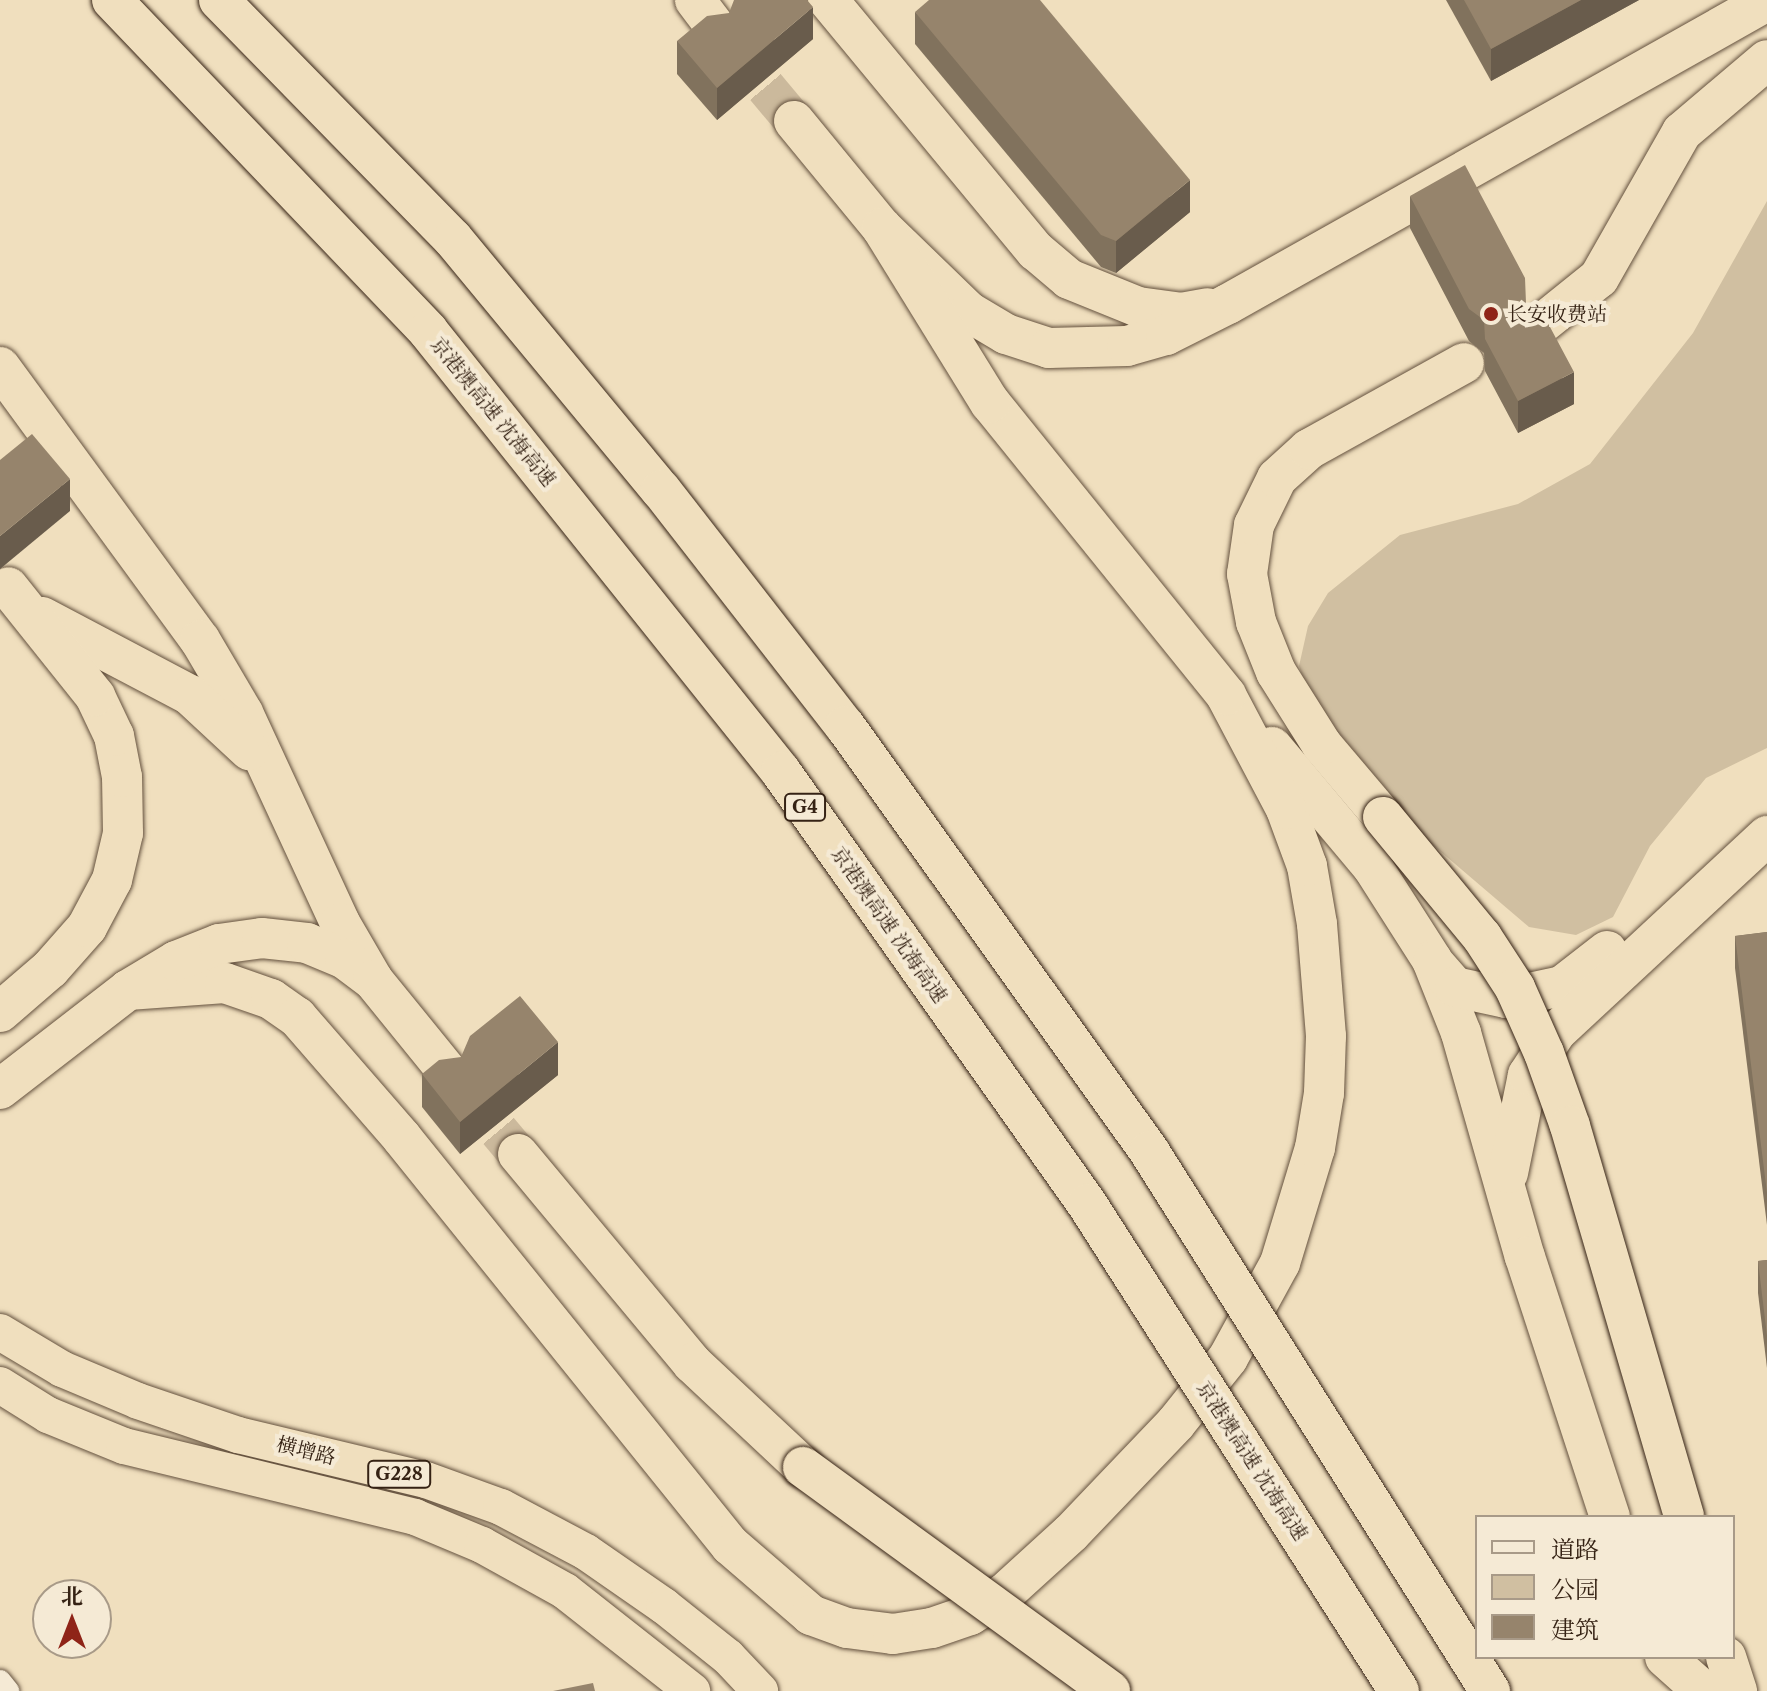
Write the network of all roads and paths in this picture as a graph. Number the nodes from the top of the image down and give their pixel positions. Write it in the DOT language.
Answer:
graph roads {
  1 [pos="112,0"];
  2 [pos="219,0"];
  3 [pos="828,0"];
  4 [pos="1767,1"];
  5 [pos="1767,60"];
  6 [pos="794,121"];
  7 [pos="882,228"];
  8 [pos="1228,304"];
  9 [pos="1544,322"];
  10 [pos="1464,363"];
  11 [pos="0,367"];
  12 [pos="1226,695"];
  13 [pos="272,776"];
  14 [pos="1767,806"];
  15 [pos="1767,836"];
  16 [pos="1432,960"];
  17 [pos="373,980"];
  18 [pos="128,990"];
  19 [pos="0,1012"];
  20 [pos="447,1071"];
  21 [pos="2,1088"];
  22 [pos="518,1154"];
  23 [pos="1506,1185"];
  24 [pos="0,1332"];
  25 [pos="0,1385"];
  26 [pos="1609,1515"];
  27 [pos="1683,1515"];
  28 [pos="1667,1659"];
  29 [pos="1727,1659"];
  30 [pos="0,1681"];
  31 [pos="8,1691"];
  32 [pos="692,1691"];
  33 [pos="760,1691"];
  34 [pos="1110,1691"];
  35 [pos="1399,1691"];
  36 [pos="1490,1691"];
  37 [pos="1703,1691"];
  38 [pos="1737,1691"];
  1 -- 35 [label="highway, 京港澳高速 沈海高速 / G4, bridge"];
  2 -- 36 [label="highway, bridge"];
  3 -- 8 [label="highway"];
  4 -- 8 [label="highway"];
  5 -- 9 [label="highway"];
  6 -- 7 [label="highway"];
  7 -- 8 [label="highway"];
  7 -- 12 [label="highway"];
  10 -- 27 [label="highway, bridge"];
  11 -- 13 [label="highway"];
  12 -- 16 [label="highway"];
  12 -- 18 [label="highway"];
  13 -- 17 [label="highway"];
  13 -- 19 [label="highway"];
  14 -- 16 [label="highway"];
  15 -- 23 [label="highway"];
  16 -- 23 [label="highway"];
  17 -- 18 [label="highway"];
  17 -- 20 [label="highway"];
  18 -- 21 [label="highway"];
  22 -- 34 [label="highway, bridge"];
  23 -- 26 [label="highway"];
  24 -- 33 [label="highway, 横增路 / G228"];
  25 -- 32 [label="highway, 横增路 / G228"];
  28 -- 37 [label="highway"];
  29 -- 38 [label="highway"];
  30 -- 31 [label="street"];
}
